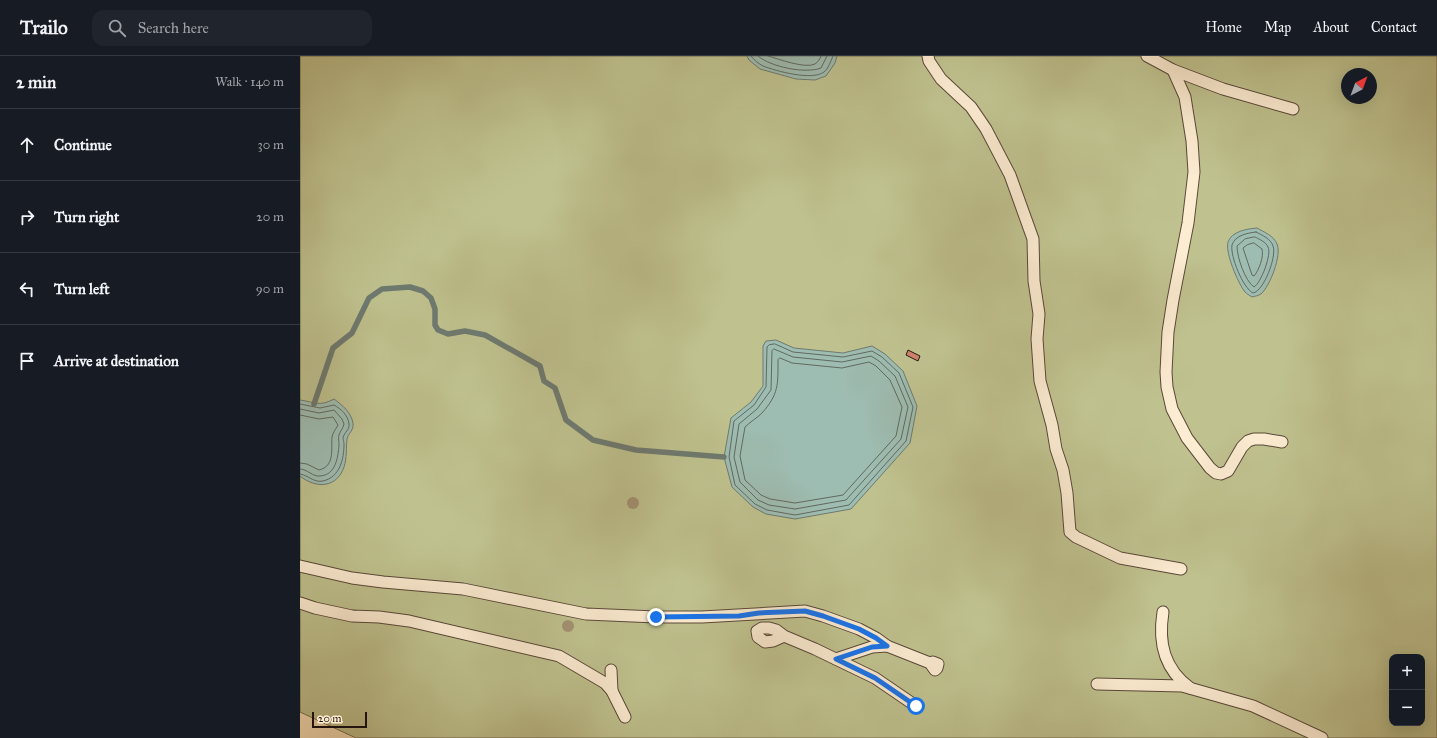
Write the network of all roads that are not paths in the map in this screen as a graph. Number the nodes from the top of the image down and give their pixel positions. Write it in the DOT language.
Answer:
graph roads {
  1 [pos="928,56"];
  2 [pos="1148,56"];
  3 [pos="1174,70"];
  4 [pos="1293,109"];
  5 [pos="1282,442"];
  6 [pos="300,566"];
  7 [pos="1181,568"];
  8 [pos="300,603"];
  9 [pos="1163,612"];
  10 [pos="784,636"];
  11 [pos="887,646"];
  12 [pos="836,659"];
  13 [pos="930,663"];
  14 [pos="611,670"];
  15 [pos="1097,684"];
  16 [pos="1190,688"];
  17 [pos="612,691"];
  18 [pos="916,706"];
  19 [pos="625,717"];
  20 [pos="1322,738"];
  1 -- 7 [label="lane"];
  2 -- 3 [label="lane"];
  3 -- 4 [label="lane"];
  3 -- 5 [label="lane"];
  6 -- 11 [label="lane"];
  8 -- 17 [label="lane"];
  9 -- 16 [label="lane"];
  10 -- 12 [label="lane"];
  11 -- 12 [label="lane"];
  11 -- 13 [label="lane"];
  12 -- 18 [label="lane"];
  14 -- 17 [label="lane"];
  15 -- 16 [label="lane"];
  16 -- 20 [label="lane"];
  17 -- 19 [label="lane"];
}
